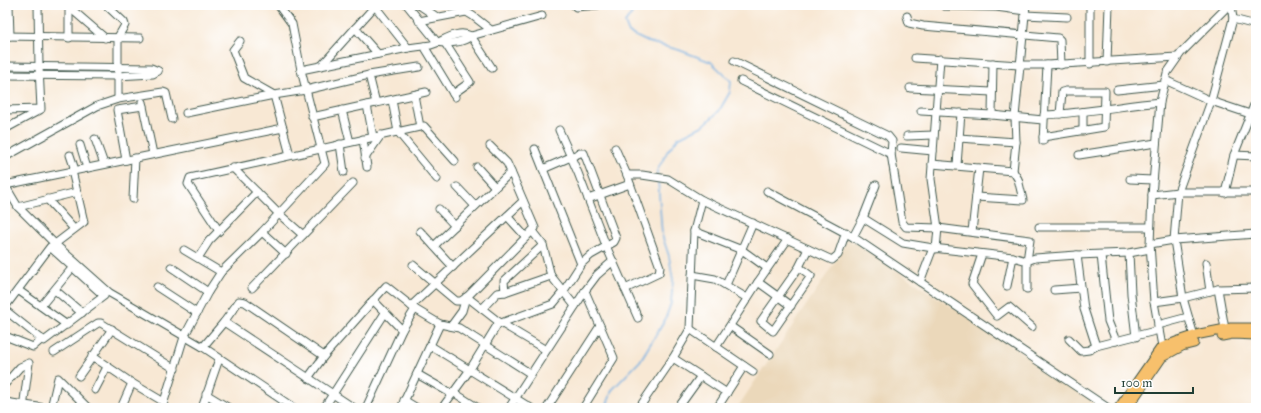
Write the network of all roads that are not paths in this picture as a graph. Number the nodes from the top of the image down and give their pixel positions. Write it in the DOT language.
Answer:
graph roads {
  1 [pos="9,5"];
  2 [pos="38,5"];
  3 [pos="106,5"];
  4 [pos="278,5"];
  5 [pos="407,5"];
  6 [pos="419,5"];
  7 [pos="455,5"];
  8 [pos="574,5"];
  9 [pos="598,5"];
  10 [pos="1090,5"];
  11 [pos="1109,5"];
  12 [pos="1230,5"];
  13 [pos="69,6"];
  14 [pos="374,6"];
  15 [pos="944,6"];
  16 [pos="977,6"];
  17 [pos="1025,10"];
  18 [pos="466,12"];
  19 [pos="542,16"];
  20 [pos="907,16"];
  21 [pos="437,17"];
  22 [pos="1067,17"];
  23 [pos="1233,19"];
  24 [pos="419,21"];
  25 [pos="1256,24"];
  26 [pos="355,28"];
  27 [pos="491,30"];
  28 [pos="1023,35"];
  29 [pos="8,36"];
  30 [pos="38,36"];
  31 [pos="471,36"];
  32 [pos="118,37"];
  33 [pos="69,38"];
  34 [pos="105,38"];
  35 [pos="140,38"];
  36 [pos="240,41"];
  37 [pos="437,42"];
  38 [pos="445,44"];
  39 [pos="424,46"];
  40 [pos="408,48"];
  41 [pos="378,54"];
  42 [pos="915,58"];
  43 [pos="1177,58"];
  44 [pos="940,59"];
  45 [pos="734,61"];
  46 [pos="1107,62"];
  47 [pos="993,63"];
  48 [pos="1090,64"];
  49 [pos="322,65"];
  50 [pos="1019,65"];
  51 [pos="1061,65"];
  52 [pos="5,66"];
  53 [pos="1047,66"];
  54 [pos="418,67"];
  55 [pos="117,68"];
  56 [pos="492,68"];
  57 [pos="301,70"];
  58 [pos="39,71"];
  59 [pos="5,74"];
  60 [pos="369,75"];
  61 [pos="117,76"];
  62 [pos="741,81"];
  63 [pos="1165,83"];
  64 [pos="910,88"];
  65 [pos="938,89"];
  66 [pos="306,90"];
  67 [pos="1117,90"];
  68 [pos="426,92"];
  69 [pos="992,92"];
  70 [pos="274,95"];
  71 [pos="414,95"];
  72 [pos="141,96"];
  73 [pos="118,99"];
  74 [pos="392,100"];
  75 [pos="1256,100"];
  76 [pos="1160,102"];
  77 [pos="1211,102"];
  78 [pos="376,103"];
  79 [pos="366,105"];
  80 [pos="143,106"];
  81 [pos="41,109"];
  82 [pos="5,110"];
  83 [pos="342,110"];
  84 [pos="1104,110"];
  85 [pos="921,111"];
  86 [pos="936,111"];
  87 [pos="1083,112"];
  88 [pos="186,113"];
  89 [pos="961,113"];
  90 [pos="1060,114"];
  91 [pos="992,115"];
  92 [pos="1253,116"];
  93 [pos="312,117"];
  94 [pos="1015,117"];
  95 [pos="1044,118"];
  96 [pos="172,119"];
  97 [pos="420,127"];
  98 [pos="283,128"];
  99 [pos="5,129"];
  100 [pos="559,130"];
  101 [pos="1083,130"];
  102 [pos="398,132"];
  103 [pos="934,135"];
  104 [pos="377,136"];
  105 [pos="907,136"];
  106 [pos="959,138"];
  107 [pos="95,139"];
  108 [pos="362,140"];
  109 [pos="350,142"];
  110 [pos="1016,142"];
  111 [pos="1156,143"];
  112 [pos="340,144"];
  113 [pos="80,145"];
  114 [pos="490,146"];
  115 [pos="615,148"];
  116 [pos="901,148"];
  117 [pos="321,149"];
  118 [pos="535,150"];
  119 [pos="933,151"];
  120 [pos="153,154"];
  121 [pos="891,154"];
  122 [pos="70,155"];
  123 [pos="1079,155"];
  124 [pos="1234,155"];
  125 [pos="290,156"];
  126 [pos="1256,156"];
  127 [pos="5,157"];
  128 [pos="571,157"];
  129 [pos="134,158"];
  130 [pos="365,158"];
  131 [pos="126,160"];
  132 [pos="455,161"];
  133 [pos="104,164"];
  134 [pos="932,164"];
  135 [pos="957,166"];
  136 [pos="367,167"];
  137 [pos="477,167"];
  138 [pos="87,168"];
  139 [pos="233,168"];
  140 [pos="979,168"];
  141 [pos="543,169"];
  142 [pos="590,169"];
  143 [pos="73,171"];
  144 [pos="1013,171"];
  145 [pos="344,172"];
  146 [pos="511,172"];
  147 [pos="578,173"];
  148 [pos="627,175"];
  149 [pos="437,179"];
  150 [pos="1130,180"];
  151 [pos="1153,180"];
  152 [pos="353,183"];
  153 [pos="630,184"];
  154 [pos="876,185"];
  155 [pos="5,186"];
  156 [pos="456,187"];
  157 [pos="495,187"];
  158 [pos="767,191"];
  159 [pos="77,192"];
  160 [pos="257,192"];
  161 [pos="1178,192"];
  162 [pos="1256,192"];
  163 [pos="1226,193"];
  164 [pos="600,195"];
  165 [pos="1152,195"];
  166 [pos="976,197"];
  167 [pos="47,199"];
  168 [pos="133,199"];
  169 [pos="588,199"];
  170 [pos="702,200"];
  171 [pos="523,201"];
  172 [pos="475,206"];
  173 [pos="18,207"];
  174 [pos="439,209"];
  175 [pos="279,214"];
  176 [pos="507,216"];
  177 [pos="863,218"];
  178 [pos="753,223"];
  179 [pos="455,226"];
  180 [pos="1150,226"];
  181 [pos="938,228"];
  182 [pos="1039,228"];
  183 [pos="74,229"];
  184 [pos="219,231"];
  185 [pos="420,231"];
  186 [pos="532,231"];
  187 [pos="694,231"];
  188 [pos="262,232"];
  189 [pos="846,232"];
  190 [pos="972,232"];
  191 [pos="1256,234"];
  192 [pos="303,235"];
  193 [pos="526,237"];
  194 [pos="854,237"];
  195 [pos="788,239"];
  196 [pos="1174,240"];
  197 [pos="543,245"];
  198 [pos="53,246"];
  199 [pos="434,246"];
  200 [pos="1150,246"];
  201 [pos="607,248"];
  202 [pos="808,249"];
  203 [pos="935,249"];
  204 [pos="184,250"];
  205 [pos="742,250"];
  206 [pos="1129,253"];
  207 [pos="286,254"];
  208 [pos="982,254"];
  209 [pos="1077,254"];
  210 [pos="1100,255"];
  211 [pos="1013,257"];
  212 [pos="198,258"];
  213 [pos="613,261"];
  214 [pos="1027,261"];
  215 [pos="1206,263"];
  216 [pos="581,264"];
  217 [pos="413,265"];
  218 [pos="72,267"];
  219 [pos="171,267"];
  220 [pos="453,267"];
  221 [pos="799,267"];
  222 [pos="767,268"];
  223 [pos="221,272"];
  224 [pos="692,275"];
  225 [pos="551,276"];
  226 [pos="758,282"];
  227 [pos="920,282"];
  228 [pos="436,283"];
  229 [pos="726,284"];
  230 [pos="1007,286"];
  231 [pos="157,287"];
  232 [pos="252,288"];
  233 [pos="1081,288"];
  234 [pos="1256,288"];
  235 [pos="625,289"];
  236 [pos="1027,289"];
  237 [pos="1218,289"];
  238 [pos="18,290"];
  239 [pos="56,290"];
  240 [pos="1054,290"];
  241 [pos="1210,290"];
  242 [pos="585,291"];
  243 [pos="208,292"];
  244 [pos="505,292"];
  245 [pos="563,292"];
  246 [pos="747,298"];
  247 [pos="778,298"];
  248 [pos="1183,298"];
  249 [pos="466,299"];
  250 [pos="373,300"];
  251 [pos="1154,302"];
  252 [pos="41,306"];
  253 [pos="575,306"];
  254 [pos="791,306"];
  255 [pos="5,307"];
  256 [pos="413,307"];
  257 [pos="482,309"];
  258 [pos="5,310"];
  259 [pos="82,313"];
  260 [pos="197,313"];
  261 [pos="385,313"];
  262 [pos="1188,317"];
  263 [pos="638,318"];
  264 [pos="224,322"];
  265 [pos="500,322"];
  266 [pos="440,324"];
  267 [pos="67,325"];
  268 [pos="451,326"];
  269 [pos="600,326"];
  270 [pos="730,326"];
  271 [pos="1032,327"];
  272 [pos="1158,328"];
  273 [pos="1256,328"];
  274 [pos="112,329"];
  275 [pos="1225,329"];
  276 [pos="402,330"];
  277 [pos="690,330"];
  278 [pos="1256,335"];
  279 [pos="5,336"];
  280 [pos="1136,336"];
  281 [pos="1194,336"];
  282 [pos="184,337"];
  283 [pos="42,339"];
  284 [pos="1069,339"];
  285 [pos="1116,341"];
  286 [pos="485,345"];
  287 [pos="431,346"];
  288 [pos="1096,346"];
  289 [pos="716,347"];
  290 [pos="203,348"];
  291 [pos="546,350"];
  292 [pos="54,352"];
  293 [pos="1163,352"];
  294 [pos="770,354"];
  295 [pos="92,356"];
  296 [pos="324,356"];
  297 [pos="673,358"];
  298 [pos="219,359"];
  299 [pos="744,366"];
  300 [pos="107,367"];
  301 [pos="175,369"];
  302 [pos="469,371"];
  303 [pos="753,372"];
  304 [pos="417,374"];
  305 [pos="531,374"];
  306 [pos="79,376"];
  307 [pos="701,376"];
  308 [pos="308,378"];
  309 [pos="132,383"];
  310 [pos="5,384"];
  311 [pos="95,390"];
  312 [pos="453,393"];
  313 [pos="727,393"];
  314 [pos="206,394"];
  315 [pos="333,394"];
  316 [pos="516,398"];
  317 [pos="404,400"];
  318 [pos="5,402"];
  319 [pos="163,405"];
  320 [pos="23,406"];
  321 [pos="45,408"];
  322 [pos="51,408"];
  323 [pos="88,408"];
  324 [pos="122,408"];
  325 [pos="202,408"];
  326 [pos="230,408"];
  327 [pos="294,408"];
  328 [pos="324,408"];
  329 [pos="354,408"];
  330 [pos="366,408"];
  331 [pos="401,408"];
  332 [pos="417,408"];
  333 [pos="442,408"];
  334 [pos="478,408"];
  335 [pos="509,408"];
  336 [pos="531,408"];
  337 [pos="547,408"];
  338 [pos="583,408"];
  339 [pos="639,408"];
  340 [pos="678,408"];
  341 [pos="717,408"];
  342 [pos="1108,408"];
  343 [pos="1119,408"];
  344 [pos="1127,408"];
  1 -- 29 [label="street"];
  2 -- 30 [label="street"];
  3 -- 32 [label="street"];
  4 -- 57 [label="street"];
  5 -- 24 [label="street"];
  6 -- 21 [label="street"];
  7 -- 18 [label="street"];
  8 -- 9 [label="street"];
  10 -- 48 [label="street"];
  11 -- 46 [label="street"];
  12 -- 23 [label="street"];
  12 -- 43 [label="street"];
  13 -- 33 [label="street"];
  13 -- 34 [label="street"];
  14 -- 26 [label="street"];
  14 -- 40 [label="street"];
  15 -- 16 [label="street"];
  16 -- 17 [label="street"];
  17 -- 22 [label="street"];
  17 -- 28 [label="street"];
  18 -- 21 [label="street"];
  18 -- 27 [label="street"];
  19 -- 27 [label="street"];
  20 -- 28 [label="street"];
  21 -- 24 [label="street"];
  23 -- 25 [label="street"];
  23 -- 77 [label="street"];
  24 -- 37 [label="street"];
  26 -- 41 [label="street"];
  26 -- 49 [label="street"];
  27 -- 31 [label="street"];
  28 -- 50 [label="street"];
  28 -- 51 [label="street"];
  29 -- 30 [label="street"];
  30 -- 33 [label="street"];
  30 -- 58 [label="street"];
  31 -- 37 [label="street"];
  31 -- 38 [label="street"];
  31 -- 56 [label="street"];
  32 -- 34 [label="street"];
  32 -- 35 [label="street"];
  32 -- 55 [label="street"];
  33 -- 34 [label="street"];
  36 -- 70 [label="street"];
  37 -- 38 [label="street"];
  37 -- 39 [label="street"];
  38 -- 39 [label="street"];
  39 -- 40 [label="street"];
  40 -- 41 [label="street"];
  41 -- 49 [label="street"];
  42 -- 44 [label="street"];
  43 -- 46 [label="street"];
  43 -- 63 [label="street"];
  44 -- 47 [label="street"];
  44 -- 65 [label="street"];
  45 -- 121 [label="street"];
  46 -- 48 [label="street"];
  47 -- 50 [label="street"];
  47 -- 69 [label="street"];
  48 -- 51 [label="street"];
  49 -- 57 [label="street"];
  50 -- 53 [label="street"];
  50 -- 94 [label="street"];
  51 -- 53 [label="street"];
  52 -- 58 [label="street"];
  53 -- 95 [label="street"];
  54 -- 60 [label="street"];
  55 -- 58 [label="street"];
  55 -- 61 [label="street"];
  55 -- 61 [label="street"];
  57 -- 66 [label="street"];
  58 -- 59 [label="street"];
  58 -- 61 [label="street"];
  58 -- 81 [label="street"];
  60 -- 66 [label="street"];
  60 -- 78 [label="street"];
  61 -- 73 [label="street"];
  62 -- 121 [label="street"];
  63 -- 67 [label="street"];
  63 -- 76 [label="street"];
  63 -- 77 [label="street"];
  64 -- 65 [label="street"];
  65 -- 69 [label="street"];
  65 -- 86 [label="street"];
  66 -- 70 [label="street"];
  66 -- 93 [label="street"];
  68 -- 71 [label="street"];
  69 -- 91 [label="street"];
  70 -- 88 [label="street"];
  70 -- 98 [label="street"];
  71 -- 74 [label="street"];
  71 -- 97 [label="street"];
  72 -- 73 [label="street"];
  72 -- 80 [label="street"];
  72 -- 96 [label="street"];
  73 -- 127 [label="street"];
  74 -- 78 [label="street"];
  74 -- 102 [label="street"];
  75 -- 92 [label="street"];
  76 -- 84 [label="street"];
  76 -- 111 [label="street"];
  77 -- 92 [label="street"];
  77 -- 161 [label="street"];
  78 -- 79 [label="street"];
  79 -- 83 [label="street"];
  79 -- 104 [label="street"];
  80 -- 120 [label="street"];
  80 -- 131 [label="street"];
  81 -- 82 [label="street"];
  81 -- 99 [label="street"];
  83 -- 93 [label="street"];
  83 -- 109 [label="street"];
  84 -- 87 [label="street"];
  84 -- 90 [label="street"];
  84 -- 101 [label="street"];
  85 -- 86 [label="street"];
  86 -- 89 [label="street"];
  86 -- 103 [label="street"];
  87 -- 90 [label="street"];
  87 -- 101 [label="street"];
  89 -- 91 [label="street"];
  89 -- 106 [label="street"];
  90 -- 95 [label="street"];
  91 -- 94 [label="street"];
  92 -- 124 [label="street"];
  93 -- 117 [label="street"];
  94 -- 95 [label="street"];
  94 -- 110 [label="street"];
  95 -- 101 [label="street"];
  97 -- 102 [label="street"];
  97 -- 132 [label="street"];
  98 -- 120 [label="street"];
  98 -- 125 [label="street"];
  100 -- 128 [label="street"];
  102 -- 104 [label="street"];
  102 -- 149 [label="street"];
  103 -- 105 [label="street"];
  103 -- 119 [label="street"];
  104 -- 108 [label="street"];
  104 -- 130 [label="street"];
  106 -- 110 [label="street"];
  106 -- 135 [label="street"];
  107 -- 133 [label="street"];
  108 -- 109 [label="street"];
  108 -- 130 [label="street"];
  109 -- 112 [label="street"];
  110 -- 144 [label="street"];
  111 -- 123 [label="street"];
  111 -- 151 [label="street"];
  112 -- 117 [label="street"];
  112 -- 145 [label="street"];
  113 -- 138 [label="street"];
  114 -- 146 [label="street"];
  115 -- 148 [label="street"];
  116 -- 119 [label="street"];
  117 -- 125 [label="street"];
  117 -- 175 [label="street"];
  118 -- 141 [label="street"];
  119 -- 134 [label="street"];
  120 -- 129 [label="street"];
  121 -- 181 [label="street"];
  122 -- 143 [label="street"];
  124 -- 126 [label="street"];
  124 -- 163 [label="street"];
  125 -- 139 [label="street"];
  128 -- 141 [label="street"];
  128 -- 142 [label="street"];
  128 -- 147 [label="street"];
  129 -- 131 [label="street"];
  129 -- 168 [label="street"];
  130 -- 136 [label="street"];
  131 -- 133 [label="street"];
  133 -- 138 [label="street"];
  134 -- 135 [label="street"];
  134 -- 181 [label="street"];
  135 -- 140 [label="street"];
  137 -- 157 [label="street"];
  138 -- 143 [label="street"];
  139 -- 160 [label="street"];
  139 -- 184 [label="street"];
  140 -- 144 [label="street"];
  140 -- 166 [label="street"];
  141 -- 216 [label="street"];
  142 -- 147 [label="street"];
  142 -- 164 [label="street"];
  143 -- 155 [label="street"];
  143 -- 159 [label="street"];
  144 -- 166 [label="street"];
  146 -- 157 [label="street"];
  146 -- 171 [label="street"];
  147 -- 169 [label="street"];
  148 -- 153 [label="street"];
  148 -- 170 [label="street"];
  150 -- 151 [label="street"];
  151 -- 165 [label="street"];
  152 -- 192 [label="street"];
  153 -- 164 [label="street"];
  153 -- 235 [label="street"];
  154 -- 177 [label="street"];
  155 -- 173 [label="street"];
  156 -- 172 [label="street"];
  157 -- 172 [label="street"];
  158 -- 189 [label="street"];
  159 -- 167 [label="street"];
  159 -- 183 [label="street"];
  160 -- 175 [label="street"];
  160 -- 184 [label="street"];
  161 -- 163 [label="street"];
  161 -- 165 [label="street"];
  161 -- 196 [label="street"];
  162 -- 163 [label="street"];
  164 -- 169 [label="street"];
  164 -- 201 [label="street"];
  165 -- 180 [label="street"];
  166 -- 190 [label="street"];
  167 -- 173 [label="street"];
  167 -- 183 [label="street"];
  169 -- 201 [label="street"];
  170 -- 178 [label="street"];
  170 -- 187 [label="street"];
  171 -- 176 [label="street"];
  171 -- 186 [label="street"];
  172 -- 179 [label="street"];
  173 -- 198 [label="street"];
  174 -- 179 [label="street"];
  175 -- 188 [label="street"];
  175 -- 192 [label="street"];
  176 -- 193 [label="street"];
  176 -- 220 [label="street"];
  177 -- 194 [label="street"];
  177 -- 203 [label="street"];
  178 -- 195 [label="street"];
  178 -- 205 [label="street"];
  179 -- 199 [label="street"];
  180 -- 182 [label="street"];
  180 -- 200 [label="street"];
  181 -- 190 [label="street"];
  181 -- 203 [label="street"];
  183 -- 198 [label="street"];
  184 -- 212 [label="street"];
  185 -- 199 [label="street"];
  186 -- 193 [label="street"];
  186 -- 197 [label="street"];
  187 -- 205 [label="street"];
  187 -- 224 [label="street"];
  188 -- 207 [label="street"];
  188 -- 223 [label="street"];
  189 -- 194 [label="street"];
  189 -- 202 [label="street"];
  190 -- 214 [label="street"];
  191 -- 196 [label="street"];
  192 -- 207 [label="street"];
  193 -- 249 [label="street"];
  194 -- 227 [label="street"];
  195 -- 202 [label="street"];
  195 -- 222 [label="street"];
  196 -- 200 [label="street"];
  196 -- 248 [label="street"];
  197 -- 225 [label="street"];
  197 -- 244 [label="street"];
  198 -- 218 [label="street"];
  198 -- 238 [label="street"];
  198 -- 282 [label="street"];
  199 -- 220 [label="street"];
  200 -- 206 [label="street"];
  200 -- 251 [label="street"];
  201 -- 213 [label="street"];
  201 -- 216 [label="street"];
  202 -- 221 [label="street"];
  203 -- 208 [label="street"];
  203 -- 227 [label="street"];
  204 -- 212 [label="street"];
  205 -- 222 [label="street"];
  205 -- 229 [label="street"];
  206 -- 210 [label="street"];
  206 -- 280 [label="street"];
  207 -- 232 [label="street"];
  208 -- 211 [label="street"];
  208 -- 271 [label="street"];
  209 -- 210 [label="street"];
  209 -- 214 [label="street"];
  209 -- 233 [label="street"];
  210 -- 285 [label="street"];
  211 -- 214 [label="street"];
  211 -- 230 [label="street"];
  212 -- 223 [label="street"];
  213 -- 235 [label="street"];
  213 -- 242 [label="street"];
  214 -- 236 [label="street"];
  215 -- 241 [label="street"];
  216 -- 245 [label="street"];
  217 -- 228 [label="street"];
  218 -- 239 [label="street"];
  218 -- 259 [label="street"];
  219 -- 243 [label="street"];
  220 -- 228 [label="street"];
  221 -- 247 [label="street"];
  221 -- 254 [label="street"];
  222 -- 226 [label="street"];
  223 -- 243 [label="street"];
  224 -- 229 [label="street"];
  224 -- 277 [label="street"];
  225 -- 244 [label="street"];
  225 -- 245 [label="street"];
  226 -- 246 [label="street"];
  226 -- 247 [label="street"];
  227 -- 342 [label="street"];
  228 -- 249 [label="street"];
  228 -- 256 [label="street"];
  229 -- 246 [label="street"];
  231 -- 260 [label="street"];
  233 -- 240 [label="street"];
  233 -- 288 [label="street"];
  234 -- 237 [label="street"];
  235 -- 263 [label="street"];
  237 -- 241 [label="street"];
  237 -- 275 [label="street"];
  238 -- 252 [label="street"];
  238 -- 255 [label="street"];
  239 -- 252 [label="street"];
  239 -- 259 [label="street"];
  241 -- 248 [label="street"];
  242 -- 253 [label="street"];
  242 -- 269 [label="street"];
  243 -- 260 [label="street"];
  244 -- 257 [label="street"];
  245 -- 253 [label="street"];
  245 -- 265 [label="street"];
  246 -- 270 [label="street"];
  247 -- 254 [label="street"];
  247 -- 254 [label="street"];
  248 -- 251 [label="street"];
  248 -- 262 [label="street"];
  249 -- 257 [label="street"];
  249 -- 268 [label="street"];
  250 -- 256 [label="street"];
  250 -- 261 [label="street"];
  250 -- 296 [label="street"];
  251 -- 272 [label="street"];
  252 -- 267 [label="street"];
  253 -- 291 [label="street"];
  256 -- 266 [label="street"];
  256 -- 276 [label="street"];
  257 -- 265 [label="street"];
  258 -- 283 [label="street"];
  259 -- 267 [label="street"];
  260 -- 282 [label="street"];
  261 -- 276 [label="street"];
  261 -- 315 [label="street"];
  262 -- 272 [label="street"];
  262 -- 281 [label="street"];
  264 -- 290 [label="street"];
  264 -- 296 [label="street"];
  264 -- 308 [label="street"];
  265 -- 286 [label="street"];
  265 -- 291 [label="street"];
  266 -- 268 [label="street"];
  266 -- 287 [label="street"];
  267 -- 283 [label="street"];
  268 -- 286 [label="street"];
  269 -- 337 [label="street"];
  269 -- 338 [label="street"];
  270 -- 289 [label="street"];
  270 -- 294 [label="street"];
  272 -- 280 [label="street"];
  272 -- 293 [label="street"];
  273 -- 275 [label="main road"];
  274 -- 292 [label="street"];
  274 -- 295 [label="street"];
  274 -- 301 [label="street"];
  275 -- 281 [label="main road"];
  276 -- 330 [label="street"];
  277 -- 289 [label="street"];
  277 -- 297 [label="street"];
  278 -- 293 [label="main road"];
  279 -- 283 [label="street"];
  280 -- 285 [label="street"];
  281 -- 293 [label="main road"];
  282 -- 290 [label="street"];
  282 -- 301 [label="street"];
  284 -- 288 [label="street"];
  285 -- 288 [label="street"];
  286 -- 302 [label="street"];
  286 -- 305 [label="street"];
  287 -- 302 [label="street"];
  287 -- 304 [label="street"];
  289 -- 299 [label="street"];
  290 -- 298 [label="street"];
  291 -- 305 [label="street"];
  293 -- 343 [label="main road"];
  293 -- 344 [label="main road"];
  295 -- 300 [label="street"];
  295 -- 306 [label="street"];
  296 -- 308 [label="street"];
  297 -- 307 [label="street"];
  297 -- 339 [label="street"];
  298 -- 314 [label="street"];
  298 -- 327 [label="street"];
  299 -- 303 [label="street"];
  299 -- 313 [label="street"];
  300 -- 309 [label="street"];
  300 -- 311 [label="street"];
  301 -- 319 [label="street"];
  302 -- 312 [label="street"];
  302 -- 316 [label="street"];
  304 -- 312 [label="street"];
  304 -- 317 [label="street"];
  305 -- 316 [label="street"];
  307 -- 313 [label="street"];
  307 -- 340 [label="street"];
  308 -- 315 [label="street"];
  309 -- 319 [label="street"];
  309 -- 324 [label="street"];
  310 -- 320 [label="street"];
  312 -- 333 [label="street"];
  312 -- 334 [label="street"];
  313 -- 341 [label="street"];
  314 -- 325 [label="street"];
  314 -- 326 [label="street"];
  315 -- 328 [label="street"];
  315 -- 329 [label="street"];
  316 -- 335 [label="street"];
  316 -- 336 [label="street"];
  317 -- 331 [label="street"];
  317 -- 332 [label="street"];
  318 -- 320 [label="street"];
  320 -- 321 [label="street"];
  322 -- 323 [label="street"];
}
